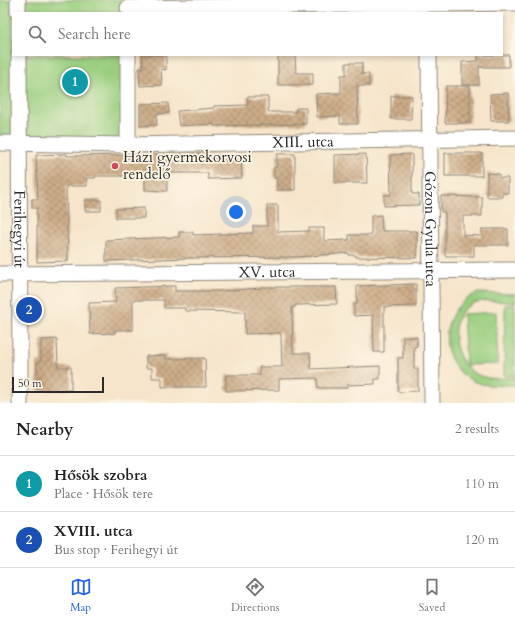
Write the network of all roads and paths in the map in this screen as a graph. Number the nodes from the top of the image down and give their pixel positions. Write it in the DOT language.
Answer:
graph roads {
  1 [pos="18,0"];
  2 [pos="515,2"];
  3 [pos="428,6"];
  4 [pos="128,7"];
  5 [pos="18,12"];
  6 [pos="18,56"];
  7 [pos="128,56"];
  8 [pos="429,56"];
  9 [pos="431,138"];
  10 [pos="515,138"];
  11 [pos="0,143"];
  12 [pos="19,143"];
  13 [pos="128,145"];
  14 [pos="515,270"];
  15 [pos="431,271"];
  16 [pos="0,274"];
  17 [pos="19,274"];
  18 [pos="20,403"];
  19 [pos="432,403"];
  1 -- 5 [label="street"];
  2 -- 3 [label="street"];
  3 -- 4 [label="street"];
  6 -- 12 [label="street, Ferihegyi út"];
  7 -- 13 [label="street"];
  8 -- 9 [label="street, Gózon Gyula utca"];
  9 -- 10 [label="street, XIII. utca"];
  9 -- 13 [label="street, XIII. utca"];
  9 -- 15 [label="street, Gózon Gyula utca"];
  11 -- 12 [label="street, XIII. utca"];
  12 -- 13 [label="street, XIII. utca"];
  12 -- 17 [label="street, Ferihegyi út"];
  14 -- 15 [label="street, XV. utca"];
  15 -- 17 [label="street, XV. utca"];
  15 -- 19 [label="street, Gózon Gyula utca"];
  16 -- 17 [label="street, XV. utca"];
  17 -- 18 [label="street, Ferihegyi út"];
}
